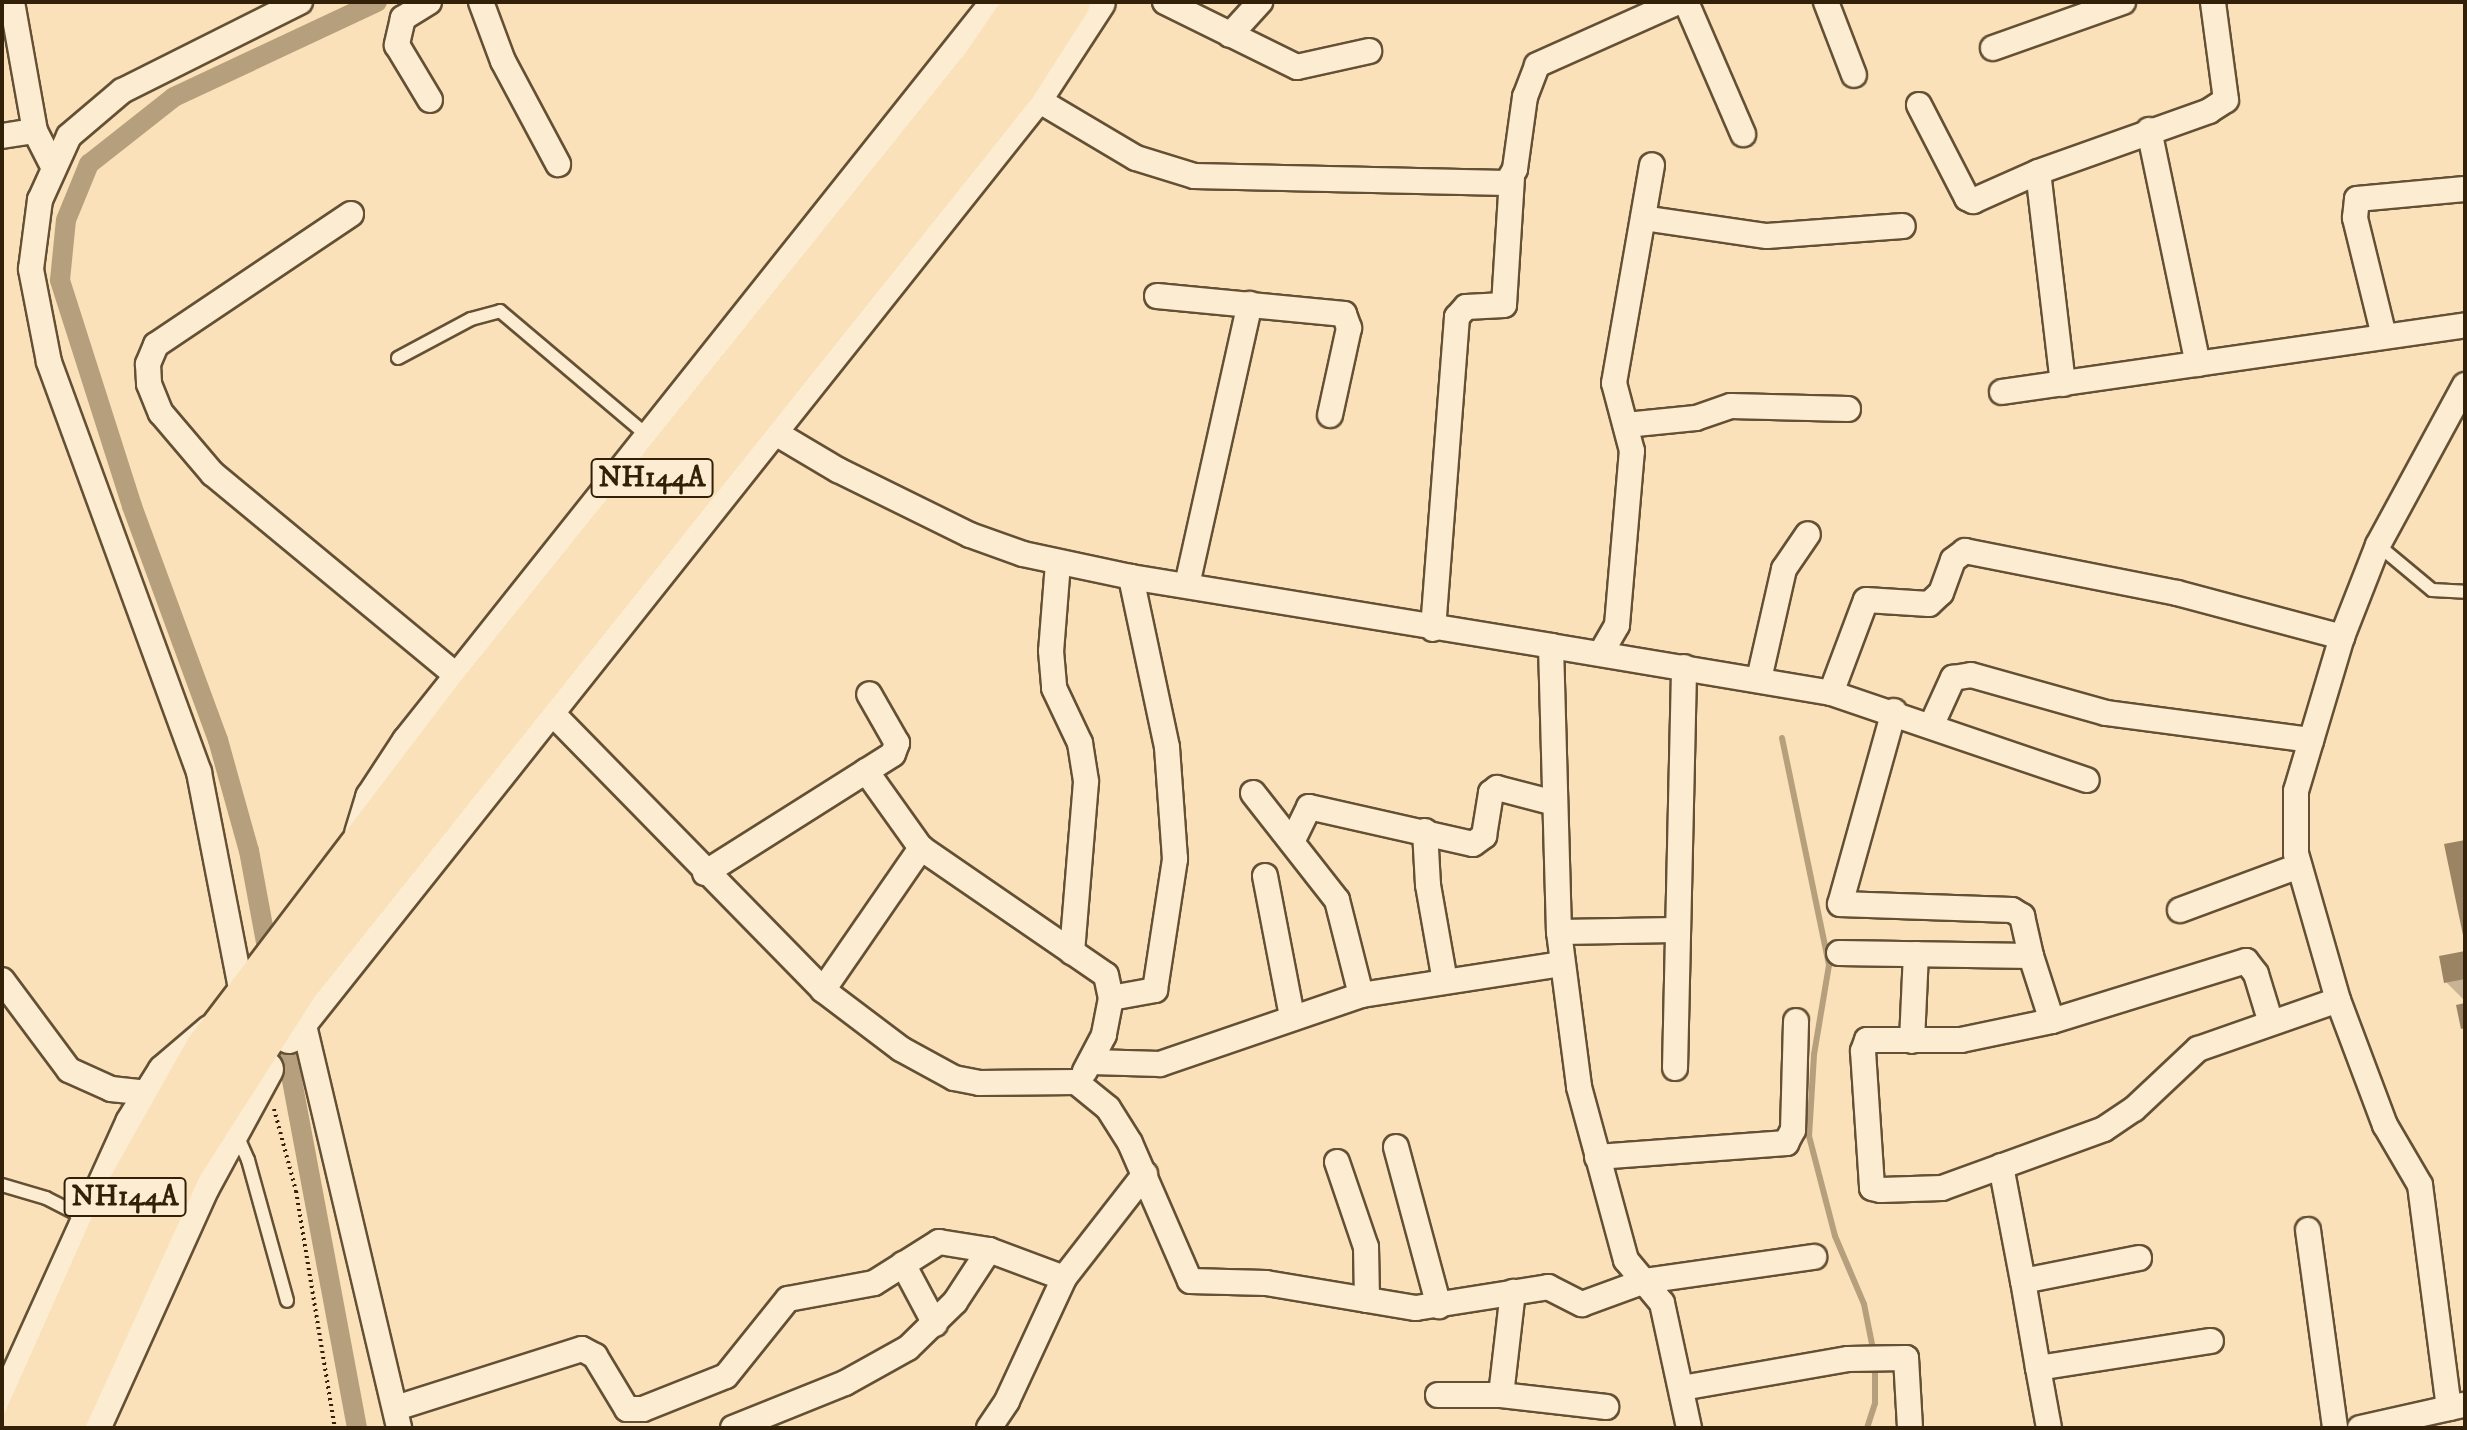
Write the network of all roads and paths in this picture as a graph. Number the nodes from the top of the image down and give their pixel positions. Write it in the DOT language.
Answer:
graph roads {
  1 [pos="12,2"];
  2 [pos="300,2"];
  3 [pos="429,2"];
  4 [pos="481,2"];
  5 [pos="999,2"];
  6 [pos="1027,2"];
  7 [pos="1068,2"];
  8 [pos="1098,2"];
  9 [pos="1165,2"];
  10 [pos="1260,2"];
  11 [pos="1678,2"];
  12 [pos="1686,2"];
  13 [pos="1826,2"];
  14 [pos="2123,2"];
  15 [pos="2213,2"];
  16 [pos="1230,35"];
  17 [pos="1993,48"];
  18 [pos="1369,51"];
  19 [pos="1854,75"];
  20 [pos="1025,92"];
  21 [pos="430,100"];
  22 [pos="1919,105"];
  23 [pos="2149,130"];
  24 [pos="35,131"];
  25 [pos="1743,134"];
  26 [pos="2,136"];
  27 [pos="52,164"];
  28 [pos="558,164"];
  29 [pos="1652,165"];
  30 [pos="2038,172"];
  31 [pos="1512,179"];
  32 [pos="2465,189"];
  33 [pos="351,214"];
  34 [pos="1643,218"];
  35 [pos="1903,226"];
  36 [pos="1157,296"];
  37 [pos="1250,304"];
  38 [pos="2465,325"];
  39 [pos="2384,336"];
  40 [pos="398,358"];
  41 [pos="2198,364"];
  42 [pos="2063,384"];
  43 [pos="2465,385"];
  44 [pos="2002,392"];
  45 [pos="1848,409"];
  46 [pos="746,414"];
  47 [pos="1330,415"];
  48 [pos="1626,425"];
  49 [pos="652,439"];
  50 [pos="1808,534"];
  51 [pos="2378,545"];
  52 [pos="1058,563"];
  53 [pos="1131,577"];
  54 [pos="1187,585"];
  55 [pos="2465,592"];
  56 [pos="1433,629"];
  57 [pos="2342,637"];
  58 [pos="1551,646"];
  59 [pos="1601,653"];
  60 [pos="1684,667"];
  61 [pos="460,678"];
  62 [pos="1772,682"];
  63 [pos="1831,693"];
  64 [pos="869,694"];
  65 [pos="550,711"];
  66 [pos="1894,711"];
  67 [pos="1932,724"];
  68 [pos="2311,740"];
  69 [pos="866,771"];
  70 [pos="2087,780"];
  71 [pos="1253,793"];
  72 [pos="1551,802"];
  73 [pos="1425,831"];
  74 [pos="1292,842"];
  75 [pos="921,848"];
  76 [pos="358,850"];
  77 [pos="2299,866"];
  78 [pos="705,873"];
  79 [pos="1265,876"];
  80 [pos="2180,910"];
  81 [pos="1677,930"];
  82 [pos="1559,932"];
  83 [pos="1072,952"];
  84 [pos="1839,953"];
  85 [pos="1916,954"];
  86 [pos="2031,956"];
  87 [pos="1562,964"];
  88 [pos="2,980"];
  89 [pos="1445,981"];
  90 [pos="823,990"];
  91 [pos="1361,995"];
  92 [pos="1111,998"];
  93 [pos="2338,1000"];
  94 [pos="1292,1016"];
  95 [pos="269,1018"];
  96 [pos="1796,1021"];
  97 [pos="2052,1021"];
  98 [pos="2271,1023"];
  99 [pos="1912,1041"];
  100 [pos="1092,1062"];
  101 [pos="1675,1068"];
  102 [pos="1076,1082"];
  103 [pos="193,1105"];
  104 [pos="1396,1147"];
  105 [pos="1597,1157"];
  106 [pos="1337,1162"];
  107 [pos="2001,1166"];
  108 [pos="1145,1174"];
  109 [pos="2,1185"];
  110 [pos="87,1219"];
  111 [pos="2308,1230"];
  112 [pos="989,1250"];
  113 [pos="1814,1257"];
  114 [pos="2139,1258"];
  115 [pos="903,1264"];
  116 [pos="1064,1278"];
  117 [pos="1645,1281"];
  118 [pos="2023,1281"];
  119 [pos="1513,1292"];
  120 [pos="100,1299"];
  121 [pos="1367,1300"];
  122 [pos="287,1301"];
  123 [pos="1439,1306"];
  124 [pos="935,1324"];
  125 [pos="2211,1341"];
  126 [pos="2038,1368"];
  127 [pos="1682,1388"];
  128 [pos="1438,1395"];
  129 [pos="1501,1395"];
  130 [pos="1606,1407"];
  131 [pos="2457,1407"];
  132 [pos="2,1412"];
  133 [pos="398,1418"];
  134 [pos="2395,1424"];
  135 [pos="747,1425"];
  136 [pos="22,1428"];
  137 [pos="61,1428"];
  138 [pos="93,1428"];
  139 [pos="335,1428"];
  140 [pos="989,1428"];
  141 [pos="1689,1428"];
  142 [pos="1910,1428"];
  143 [pos="2049,1428"];
  144 [pos="2335,1428"];
  145 [pos="2360,1428"];
  1 -- 24 [label="street"];
  2 -- 27 [label="street"];
  3 -- 21 [label="street"];
  4 -- 28 [label="street"];
  5 -- 49 [label="street"];
  6 -- 46 [label="highway, NH144A"];
  7 -- 20 [label="highway, NH144A"];
  8 -- 20 [label="street"];
  9 -- 16 [label="street"];
  10 -- 16 [label="street"];
  11 -- 31 [label="street"];
  12 -- 25 [label="street"];
  13 -- 19 [label="street"];
  14 -- 17 [label="street"];
  15 -- 23 [label="street"];
  16 -- 18 [label="street"];
  20 -- 31 [label="street"];
  20 -- 46 [label="highway, NH144A"];
  22 -- 30 [label="street"];
  23 -- 30 [label="street"];
  23 -- 41 [label="street"];
  24 -- 26 [label="street"];
  24 -- 27 [label="street"];
  27 -- 95 [label="street"];
  29 -- 34 [label="street"];
  30 -- 42 [label="street"];
  31 -- 56 [label="street"];
  32 -- 39 [label="street"];
  33 -- 61 [label="street"];
  34 -- 35 [label="street"];
  34 -- 48 [label="street"];
  36 -- 37 [label="street"];
  37 -- 47 [label="street"];
  37 -- 54 [label="street"];
  38 -- 39 [label="street"];
  39 -- 41 [label="street"];
  40 -- 49 [label="lane"];
  41 -- 42 [label="street"];
  42 -- 44 [label="street"];
  43 -- 51 [label="street"];
  45 -- 48 [label="street"];
  46 -- 52 [label="street"];
  46 -- 65 [label="street"];
  46 -- 76 [label="highway, NH144A"];
  46 -- 95 [label="highway, NH144A"];
  48 -- 59 [label="street"];
  49 -- 61 [label="street"];
  50 -- 62 [label="street"];
  51 -- 55 [label="lane"];
  51 -- 57 [label="street"];
  52 -- 53 [label="street"];
  52 -- 83 [label="street"];
  53 -- 54 [label="street"];
  53 -- 92 [label="street"];
  54 -- 56 [label="street"];
  56 -- 58 [label="street"];
  57 -- 63 [label="street"];
  57 -- 68 [label="street"];
  58 -- 59 [label="street"];
  58 -- 72 [label="street"];
  59 -- 60 [label="street"];
  60 -- 62 [label="street"];
  60 -- 81 [label="street"];
  61 -- 76 [label="street"];
  62 -- 63 [label="street"];
  63 -- 66 [label="street"];
  64 -- 69 [label="street"];
  65 -- 78 [label="street"];
  65 -- 95 [label="street"];
  66 -- 67 [label="street"];
  66 -- 86 [label="street"];
  67 -- 68 [label="street"];
  67 -- 70 [label="street"];
  68 -- 77 [label="street"];
  69 -- 75 [label="street"];
  69 -- 78 [label="street"];
  71 -- 74 [label="street"];
  72 -- 73 [label="street"];
  72 -- 82 [label="street"];
  73 -- 74 [label="street"];
  73 -- 89 [label="street"];
  74 -- 91 [label="street"];
  75 -- 83 [label="street"];
  75 -- 90 [label="street"];
  76 -- 95 [label="highway, NH144A"];
  77 -- 80 [label="street"];
  77 -- 93 [label="street"];
  78 -- 90 [label="street"];
  79 -- 94 [label="street"];
  81 -- 82 [label="street"];
  81 -- 101 [label="street"];
  82 -- 87 [label="street"];
  83 -- 92 [label="street"];
  84 -- 85 [label="street"];
  85 -- 86 [label="street"];
  85 -- 99 [label="street"];
  86 -- 97 [label="street"];
  87 -- 89 [label="street"];
  87 -- 105 [label="street"];
  88 -- 103 [label="street"];
  89 -- 91 [label="street"];
  90 -- 102 [label="street"];
  91 -- 94 [label="street"];
  92 -- 100 [label="street"];
  93 -- 98 [label="street"];
  93 -- 131 [label="street"];
  94 -- 100 [label="street"];
  95 -- 103 [label="highway, NH144A"];
  95 -- 103 [label="street"];
  95 -- 133 [label="street"];
  95 -- 139 [label="path"];
  96 -- 105 [label="street"];
  97 -- 98 [label="street"];
  97 -- 99 [label="street"];
  98 -- 107 [label="street"];
  99 -- 107 [label="street"];
  100 -- 102 [label="street"];
  102 -- 108 [label="street"];
  103 -- 110 [label="street"];
  103 -- 120 [label="highway, NH144A"];
  103 -- 122 [label="lane"];
  104 -- 123 [label="street"];
  105 -- 117 [label="street"];
  106 -- 121 [label="street"];
  107 -- 118 [label="street"];
  108 -- 116 [label="street"];
  108 -- 121 [label="street"];
  109 -- 110 [label="lane"];
  110 -- 120 [label="street"];
  111 -- 144 [label="street"];
  112 -- 115 [label="street"];
  112 -- 116 [label="street"];
  112 -- 124 [label="street"];
  113 -- 117 [label="street"];
  114 -- 118 [label="street"];
  115 -- 124 [label="street"];
  115 -- 133 [label="street"];
  116 -- 140 [label="street"];
  117 -- 119 [label="street"];
  117 -- 127 [label="street"];
  118 -- 126 [label="street"];
  119 -- 123 [label="street"];
  119 -- 129 [label="street"];
  120 -- 132 [label="street"];
  120 -- 136 [label="highway, NH144A"];
  120 -- 137 [label="highway, NH144A"];
  120 -- 138 [label="street"];
  121 -- 123 [label="street"];
  124 -- 135 [label="street"];
  125 -- 126 [label="street"];
  126 -- 143 [label="street"];
  127 -- 141 [label="street"];
  127 -- 142 [label="street"];
  128 -- 129 [label="street"];
  129 -- 130 [label="street"];
  131 -- 134 [label="street"];
  134 -- 145 [label="street"];
}
